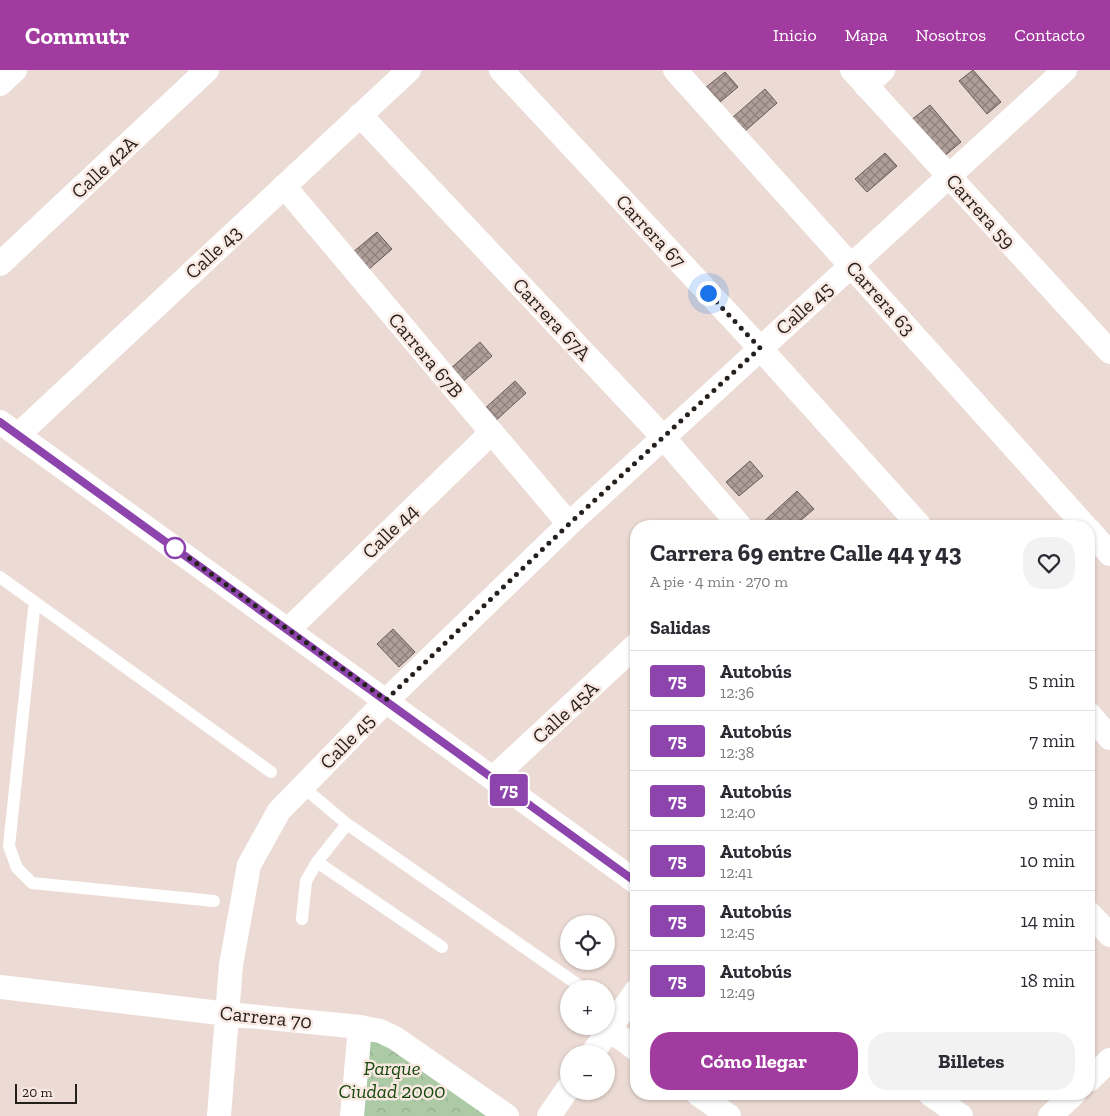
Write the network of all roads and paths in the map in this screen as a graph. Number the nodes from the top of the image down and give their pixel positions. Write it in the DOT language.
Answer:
graph roads {
  1 [pos="15,70"];
  2 [pos="207,70"];
  3 [pos="410,70"];
  4 [pos="501,70"];
  5 [pos="675,70"];
  6 [pos="1064,70"];
  7 [pos="867,75"];
  8 [pos="0,84"];
  9 [pos="360,116"];
  10 [pos="949,176"];
  11 [pos="284,186"];
  12 [pos="0,264"];
  13 [pos="852,265"];
  14 [pos="760,348"];
  15 [pos="1110,352"];
  16 [pos="9,428"];
  17 [pos="491,433"];
  18 [pos="663,437"];
  19 [pos="735,520"];
  20 [pos="915,520"];
  21 [pos="1082,520"];
  22 [pos="569,524"];
  23 [pos="0,577"];
  24 [pos="37,604"];
  25 [pos="288,630"];
  26 [pos="630,651"];
  27 [pos="386,700"];
  28 [pos="1095,721"];
  29 [pos="1110,738"];
  30 [pos="271,772"];
  31 [pos="493,778"];
  32 [pos="303,787"];
  33 [pos="347,824"];
  34 [pos="317,862"];
  35 [pos="630,878"];
  36 [pos="214,901"];
  37 [pos="302,919"];
  38 [pos="1095,919"];
  39 [pos="1110,935"];
  40 [pos="442,947"];
  41 [pos="571,980"];
  42 [pos="0,987"];
  43 [pos="630,999"];
  44 [pos="228,1014"];
  45 [pos="615,1021"];
  46 [pos="360,1027"];
  47 [pos="615,1033"];
  48 [pos="630,1045"];
  49 [pos="1110,1060"];
  50 [pos="1095,1074"];
  51 [pos="560,1099"];
  52 [pos="706,1100"];
  53 [pos="938,1100"];
  54 [pos="1067,1100"];
  55 [pos="219,1116"];
  56 [pos="352,1116"];
  57 [pos="507,1116"];
  58 [pos="548,1116"];
  59 [pos="728,1116"];
  60 [pos="961,1116"];
  61 [pos="1050,1116"];
  1 -- 8 [label="street"];
  2 -- 12 [label="street, Calle 42A"];
  3 -- 9 [label="street, Calle 43"];
  4 -- 14 [label="street, Carrera 67"];
  5 -- 13 [label="street, Carrera 63"];
  6 -- 10 [label="street, Calle 45"];
  7 -- 10 [label="street, Carrera 59"];
  9 -- 11 [label="street, Calle 43"];
  9 -- 18 [label="street, Carrera 67A"];
  10 -- 13 [label="street, Calle 45"];
  10 -- 15 [label="street, Carrera 59"];
  11 -- 16 [label="street, Calle 43"];
  11 -- 17 [label="street, Carrera 67B"];
  13 -- 14 [label="street, Calle 45"];
  13 -- 21 [label="street, Carrera 63"];
  14 -- 18 [label="street, Calle 45"];
  14 -- 20 [label="street, Carrera 67"];
  16 -- 25 [label="street"];
  17 -- 22 [label="street, Carrera 67B"];
  17 -- 25 [label="street, Calle 44"];
  18 -- 19 [label="street, Carrera 67A"];
  18 -- 22 [label="street, Calle 45"];
  22 -- 27 [label="street, Calle 45"];
  23 -- 24 [label="lane"];
  24 -- 30 [label="lane"];
  24 -- 36 [label="lane"];
  25 -- 27 [label="street"];
  26 -- 31 [label="street, Calle 45A"];
  27 -- 31 [label="street"];
  27 -- 32 [label="street, Calle 45"];
  28 -- 29 [label="street"];
  31 -- 35 [label="street"];
  32 -- 33 [label="lane"];
  32 -- 44 [label="street, Calle 45"];
  33 -- 34 [label="lane"];
  33 -- 41 [label="lane"];
  34 -- 37 [label="lane"];
  34 -- 40 [label="lane"];
  38 -- 39 [label="street"];
  42 -- 44 [label="street, Carrera 70"];
  43 -- 45 [label="street"];
  44 -- 46 [label="street, Carrera 70"];
  44 -- 55 [label="street, Calle 45"];
  46 -- 56 [label="street"];
  46 -- 57 [label="street, Carrera 70"];
  47 -- 48 [label="street"];
  49 -- 50 [label="street"];
  51 -- 58 [label="street"];
  52 -- 59 [label="street"];
  53 -- 60 [label="street"];
  54 -- 61 [label="street"];
}
